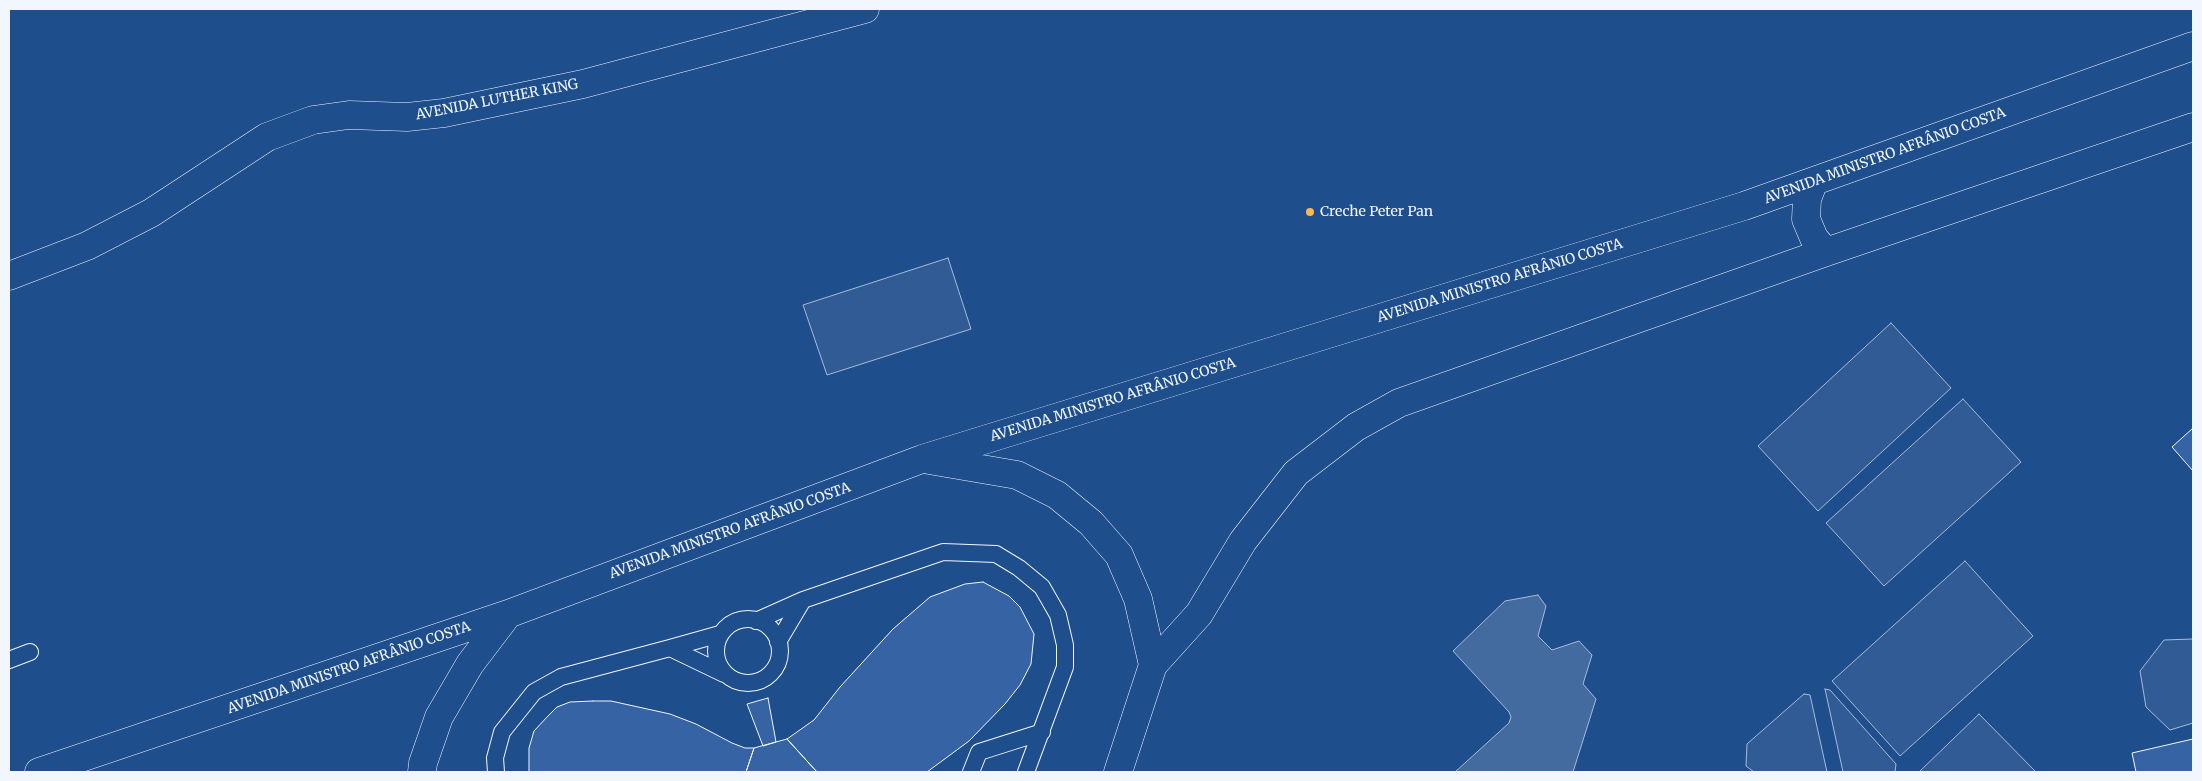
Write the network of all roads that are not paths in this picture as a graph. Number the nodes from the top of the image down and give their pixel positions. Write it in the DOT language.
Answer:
graph roads {
  1 [pos="865,9"];
  2 [pos="2193,46"];
  3 [pos="2193,127"];
  4 [pos="1814,181"];
  5 [pos="1826,252"];
  6 [pos="9,276"];
  7 [pos="922,459"];
  8 [pos="803,600"];
  9 [pos="508,614"];
  10 [pos="756,621"];
  11 [pos="720,634"];
  12 [pos="778,642"];
  13 [pos="670,648"];
  14 [pos="30,652"];
  15 [pos="9,660"];
  16 [pos="1153,665"];
  17 [pos="724,674"];
  18 [pos="1042,732"];
  19 [pos="39,772"];
  20 [pos="422,772"];
  21 [pos="496,772"];
  22 [pos="971,772"];
  23 [pos="1026,772"];
  24 [pos="1118,772"];
  1 -- 6 [label="street, AVENIDA LUTHER KING"];
  2 -- 4 [label="street, AVENIDA MINISTRO AFRÂNIO COSTA"];
  3 -- 5 [label="street"];
  4 -- 5 [label="street"];
  4 -- 7 [label="street, AVENIDA MINISTRO AFRÂNIO COSTA"];
  5 -- 16 [label="street"];
  7 -- 9 [label="street, AVENIDA MINISTRO AFRÂNIO COSTA"];
  7 -- 16 [label="street"];
  8 -- 10 [label="lane"];
  8 -- 12 [label="lane"];
  8 -- 18 [label="lane"];
  9 -- 19 [label="street, AVENIDA MINISTRO AFRÂNIO COSTA"];
  9 -- 20 [label="street"];
  10 -- 11 [label="lane"];
  10 -- 12 [label="lane"];
  11 -- 13 [label="lane"];
  11 -- 17 [label="lane"];
  12 -- 17 [label="lane"];
  13 -- 17 [label="lane"];
  13 -- 21 [label="lane"];
  14 -- 15 [label="lane"];
  16 -- 24 [label="street"];
  18 -- 22 [label="lane"];
  18 -- 23 [label="lane"];
}
